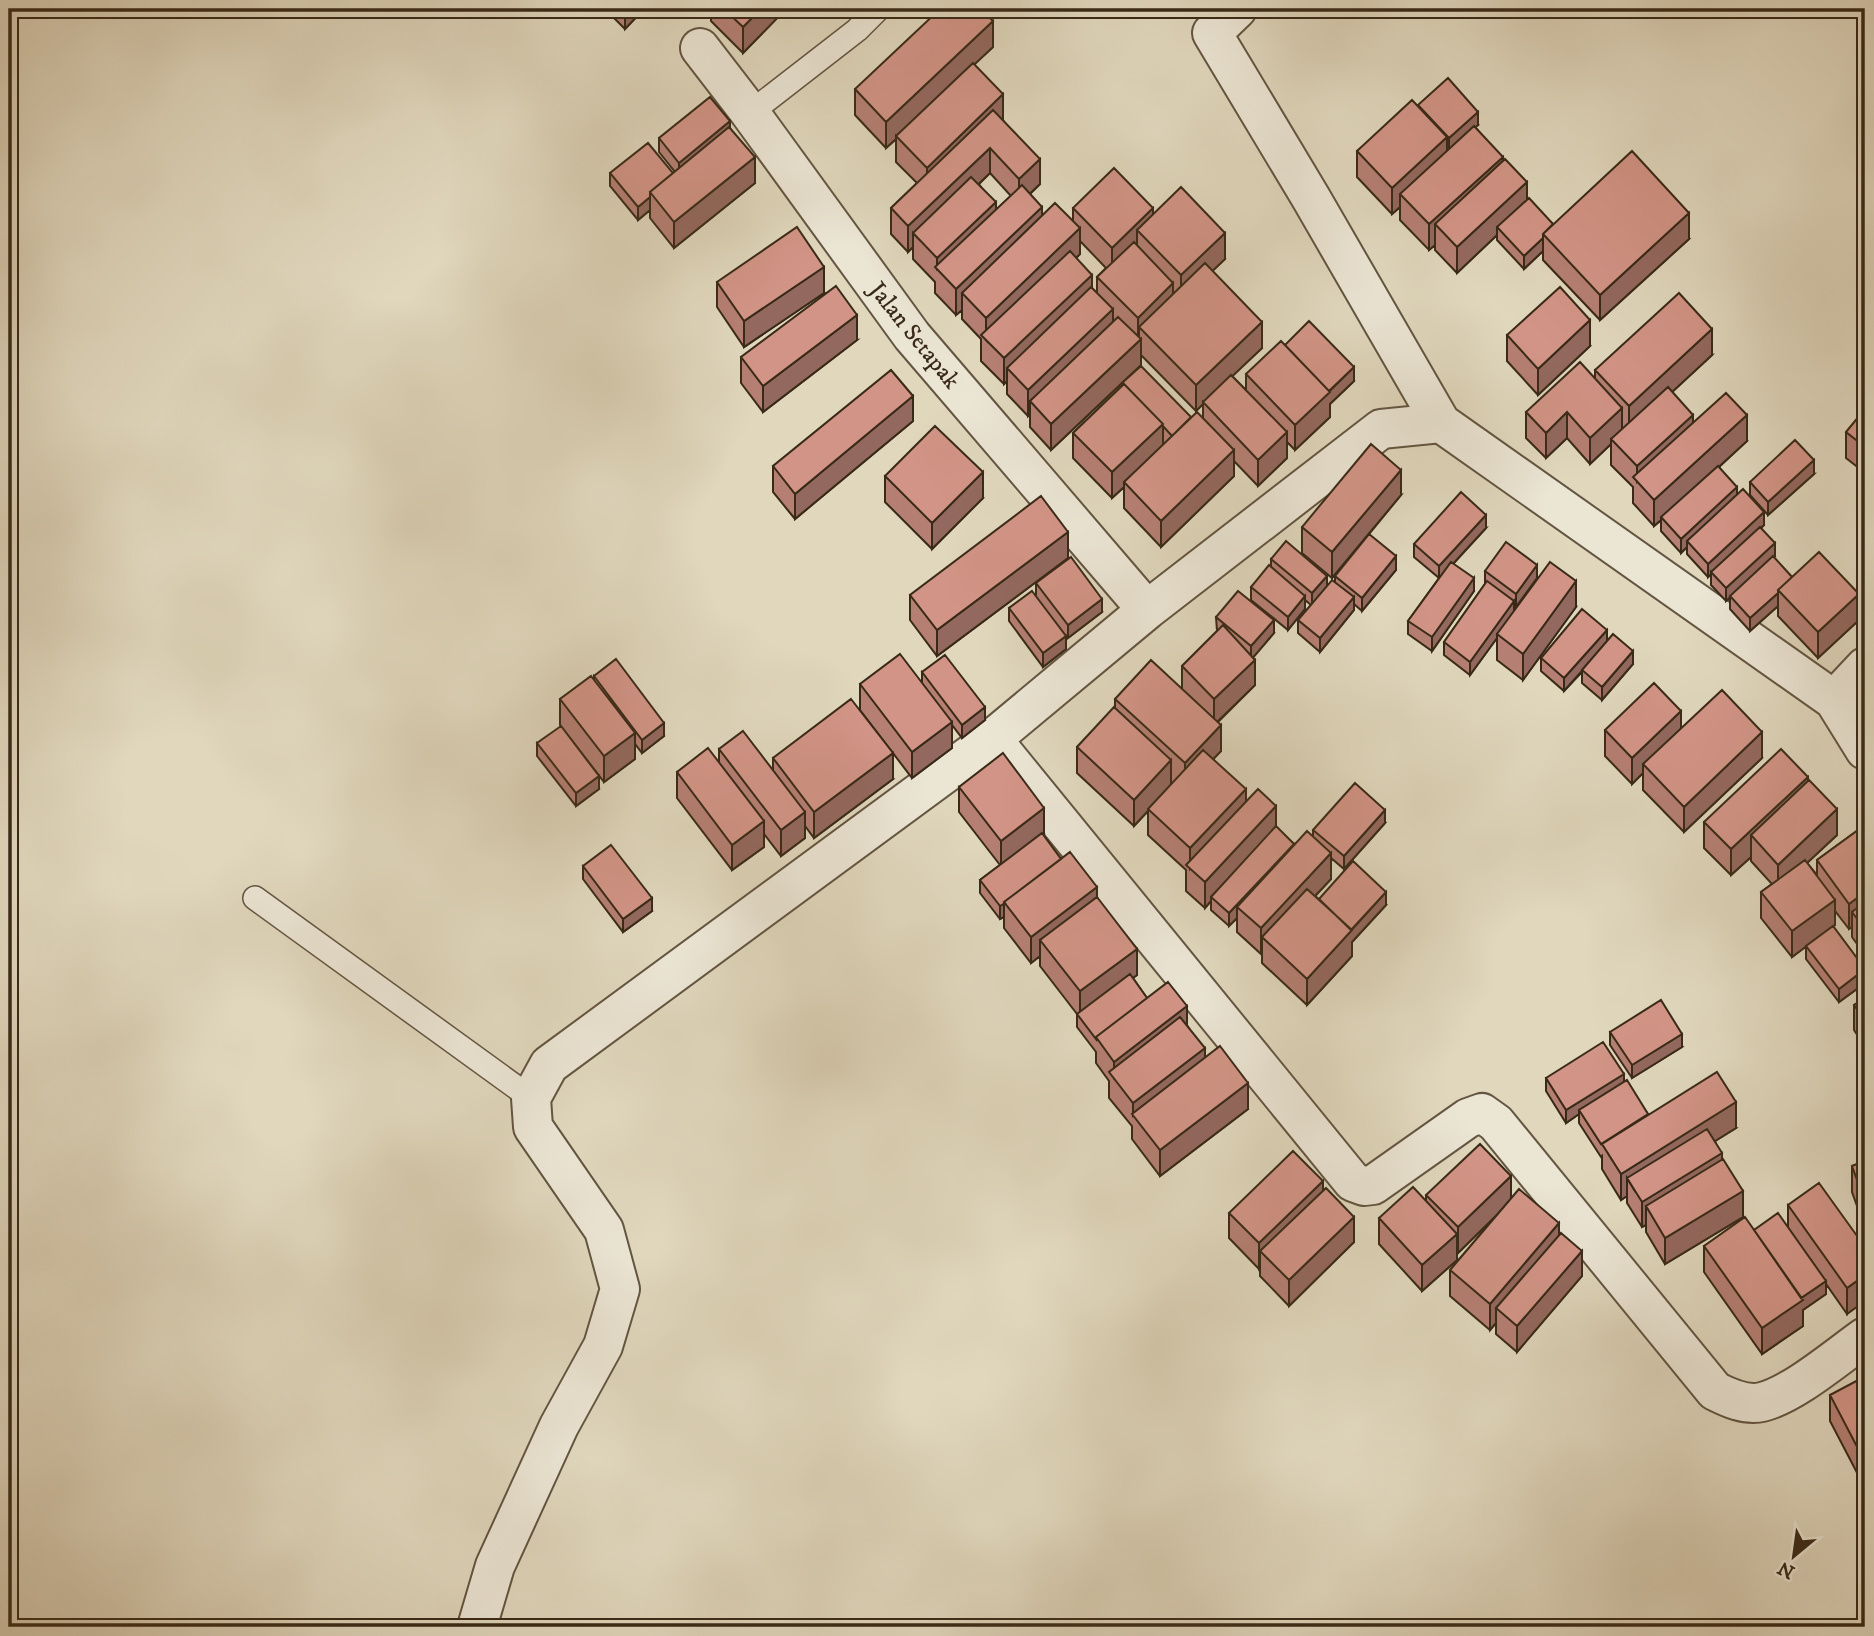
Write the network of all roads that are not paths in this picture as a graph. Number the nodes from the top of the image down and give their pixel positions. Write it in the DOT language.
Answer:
graph roads {
  1 [pos="878,9"];
  2 [pos="1237,9"];
  3 [pos="699,48"];
  4 [pos="750,113"];
  5 [pos="1441,422"];
  6 [pos="1147,610"];
  7 [pos="1865,667"];
  8 [pos="1834,700"];
  9 [pos="992,739"];
  10 [pos="1865,750"];
  11 [pos="255,898"];
  12 [pos="531,1098"];
  13 [pos="1865,1337"];
  14 [pos="477,1627"];
  1 -- 4 [label="lane"];
  2 -- 5 [label="street"];
  3 -- 4 [label="street, Jalan Setapak"];
  4 -- 6 [label="street, Jalan Setapak"];
  5 -- 6 [label="street"];
  5 -- 8 [label="street"];
  6 -- 9 [label="street"];
  7 -- 8 [label="street"];
  8 -- 10 [label="street"];
  9 -- 12 [label="street"];
  9 -- 13 [label="street"];
  11 -- 12 [label="lane"];
  12 -- 14 [label="street"];
}
